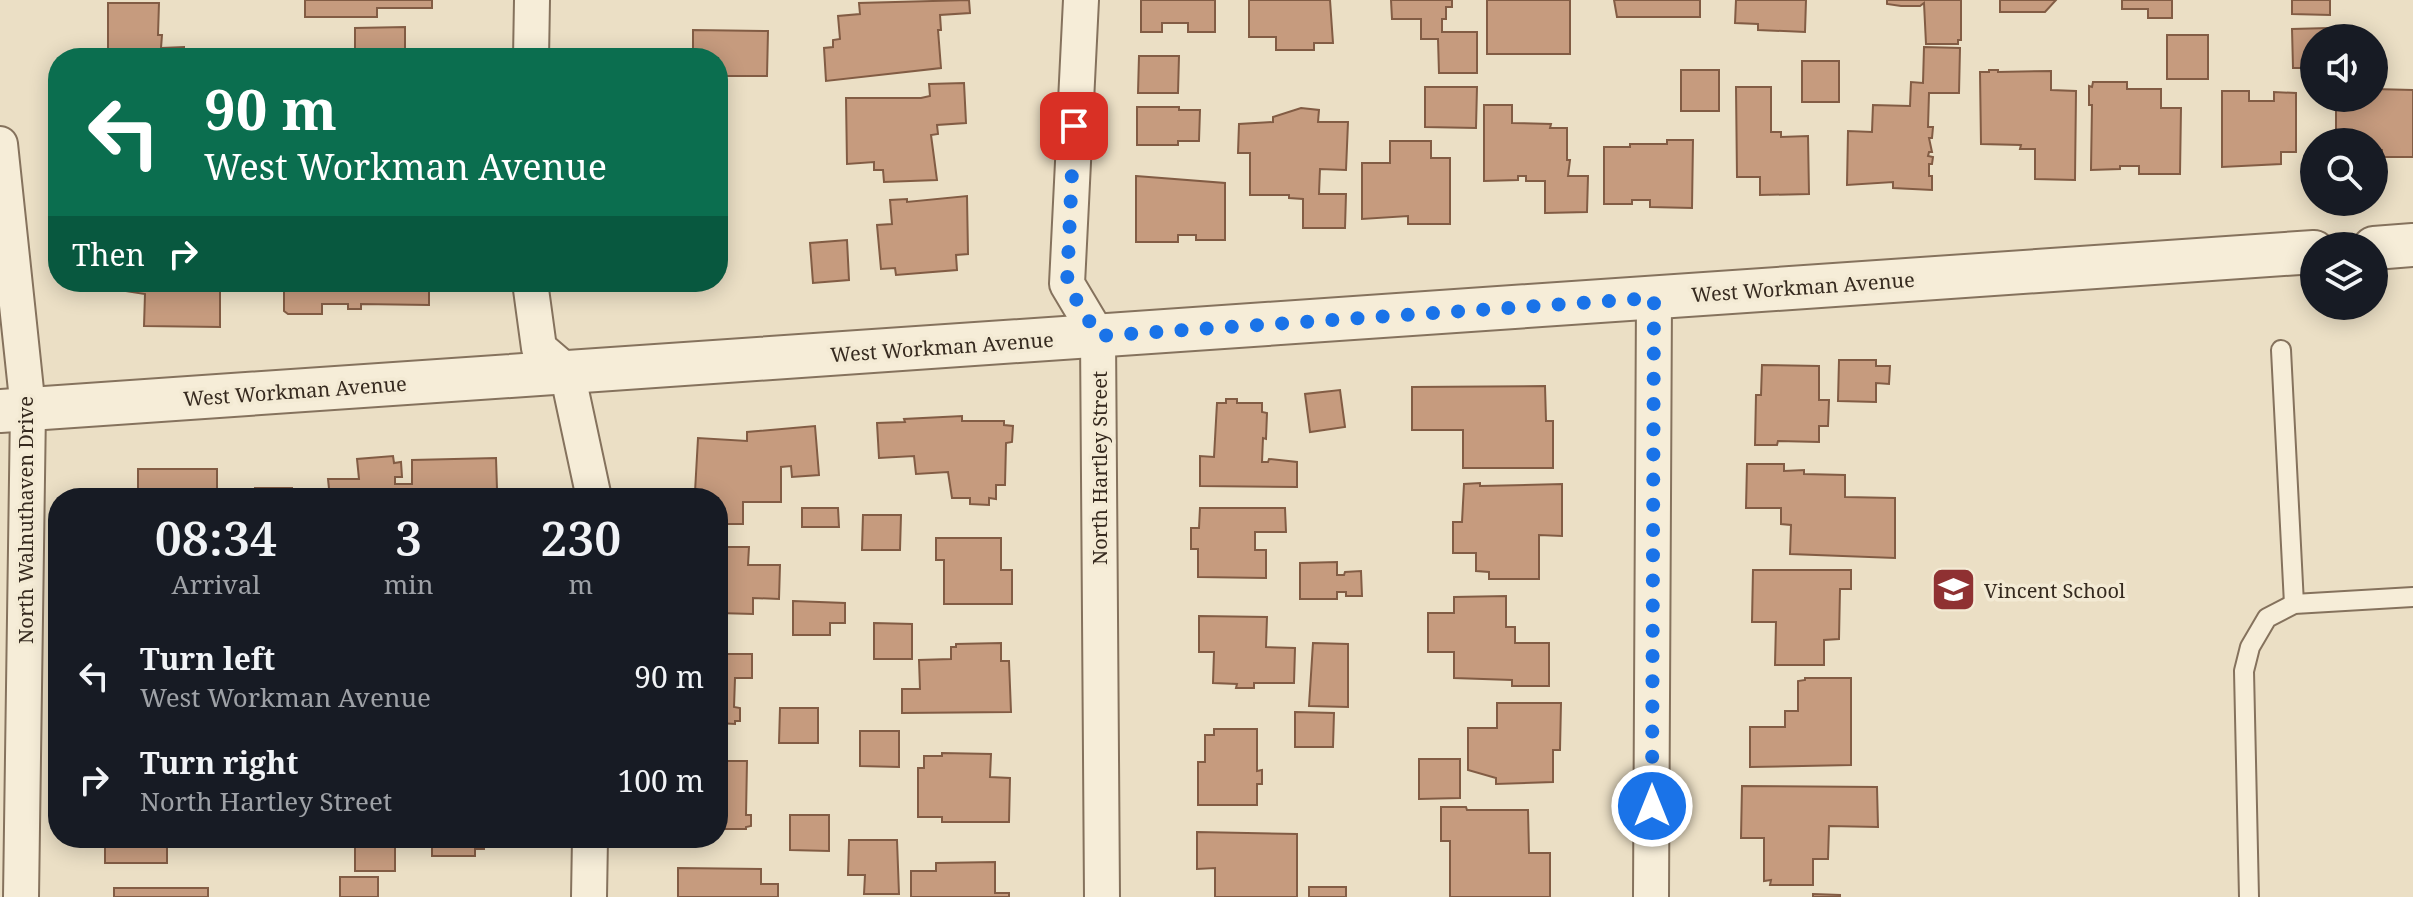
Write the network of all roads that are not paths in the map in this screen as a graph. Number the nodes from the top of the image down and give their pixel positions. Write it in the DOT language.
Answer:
graph roads {
  1 [pos="532,0"];
  2 [pos="1081,0"];
  3 [pos="531,48"];
  4 [pos="0,144"];
  5 [pos="2413,245"];
  6 [pos="2388,247"];
  7 [pos="2300,253"];
  8 [pos="531,292"];
  9 [pos="1654,298"];
  10 [pos="1098,336"];
  11 [pos="2281,350"];
  12 [pos="567,372"];
  13 [pos="14,410"];
  14 [pos="592,488"];
  15 [pos="2413,597"];
  16 [pos="2294,604"];
  17 [pos="590,848"];
  18 [pos="21,897"];
  19 [pos="589,897"];
  20 [pos="1102,897"];
  21 [pos="1651,897"];
  22 [pos="2249,897"];
  1 -- 3 [label="street"];
  2 -- 10 [label="street"];
  4 -- 13 [label="street, North Walnuthaven Drive"];
  5 -- 6 [label="street"];
  7 -- 9 [label="street, West Workman Avenue"];
  8 -- 12 [label="street"];
  9 -- 10 [label="street, West Workman Avenue"];
  9 -- 21 [label="street"];
  10 -- 12 [label="street, West Workman Avenue"];
  10 -- 20 [label="street, North Hartley Street"];
  11 -- 16 [label="lane"];
  12 -- 13 [label="street, West Workman Avenue"];
  12 -- 14 [label="street"];
  13 -- 18 [label="street, North Walnuthaven Drive"];
  15 -- 16 [label="lane"];
  16 -- 22 [label="lane"];
  17 -- 19 [label="street"];
}
